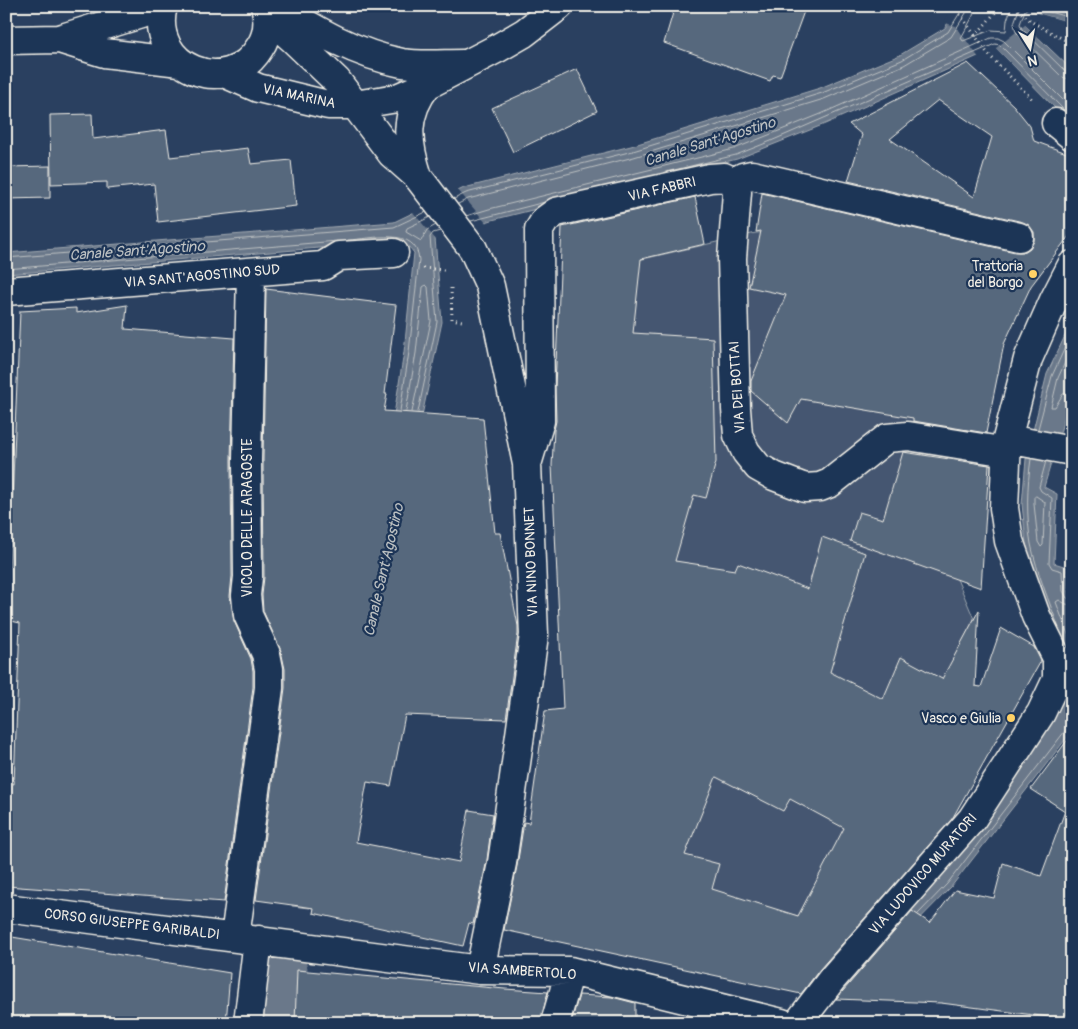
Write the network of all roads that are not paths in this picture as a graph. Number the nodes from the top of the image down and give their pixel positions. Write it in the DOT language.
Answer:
graph roads {
  1 [pos="154,6"];
  2 [pos="163,6"];
  3 [pos="559,6"];
  4 [pos="269,10"];
  5 [pos="59,39"];
  6 [pos="6,40"];
  7 [pos="180,62"];
  8 [pos="465,64"];
  9 [pos="224,73"];
  10 [pos="427,85"];
  11 [pos="355,105"];
  12 [pos="418,177"];
  13 [pos="734,182"];
  14 [pos="1019,237"];
  15 [pos="394,253"];
  16 [pos="1072,265"];
  17 [pos="251,272"];
  18 [pos="6,291"];
  19 [pos="1007,446"];
  20 [pos="1072,450"];
  21 [pos="527,464"];
  22 [pos="6,908"];
  23 [pos="246,939"];
  24 [pos="480,970"];
  25 [pos="570,971"];
  26 [pos="248,1023"];
  27 [pos="555,1023"];
  28 [pos="782,1023"];
  29 [pos="798,1023"];
  1 -- 5 [label="street"];
  2 -- 7 [label="street"];
  3 -- 8 [label="street, VIA MARINA"];
  4 -- 8 [label="street"];
  4 -- 9 [label="street"];
  4 -- 11 [label="street, VIA NINO BONNET"];
  5 -- 6 [label="street"];
  5 -- 7 [label="street"];
  7 -- 9 [label="street"];
  8 -- 10 [label="street, VIA MARINA"];
  9 -- 11 [label="street, VIA MARINA"];
  10 -- 11 [label="street, VIA MARINA"];
  10 -- 12 [label="street, VIA NINO BONNET"];
  11 -- 12 [label="street, VIA NINO BONNET"];
  12 -- 21 [label="street, VIA NINO BONNET"];
  13 -- 14 [label="street, VIA FABBRI"];
  13 -- 19 [label="street, VIA DEI BOTTAI"];
  13 -- 21 [label="street, VIA FABBRI"];
  15 -- 17 [label="street, VIA SANT'AGOSTINO SUD"];
  16 -- 19 [label="street, VIA LUDOVICO MURATORI"];
  17 -- 18 [label="street, VIA SANT'AGOSTINO SUD"];
  17 -- 23 [label="street, VICOLO DELLE ARAGOSTE"];
  19 -- 20 [label="street, VIA DEI BOTTAI"];
  19 -- 29 [label="street, VIA LUDOVICO MURATORI"];
  21 -- 24 [label="street, VIA NINO BONNET"];
  22 -- 23 [label="street, CORSO GIUSEPPE GARIBALDI"];
  23 -- 24 [label="street, VIA SAMBERTOLO"];
  23 -- 26 [label="street, VICOLO DELLE ARAGOSTE"];
  24 -- 25 [label="street, VIA SAMBERTOLO"];
  25 -- 27 [label="street"];
  25 -- 28 [label="street, VIA SAMBERTOLO"];
}
